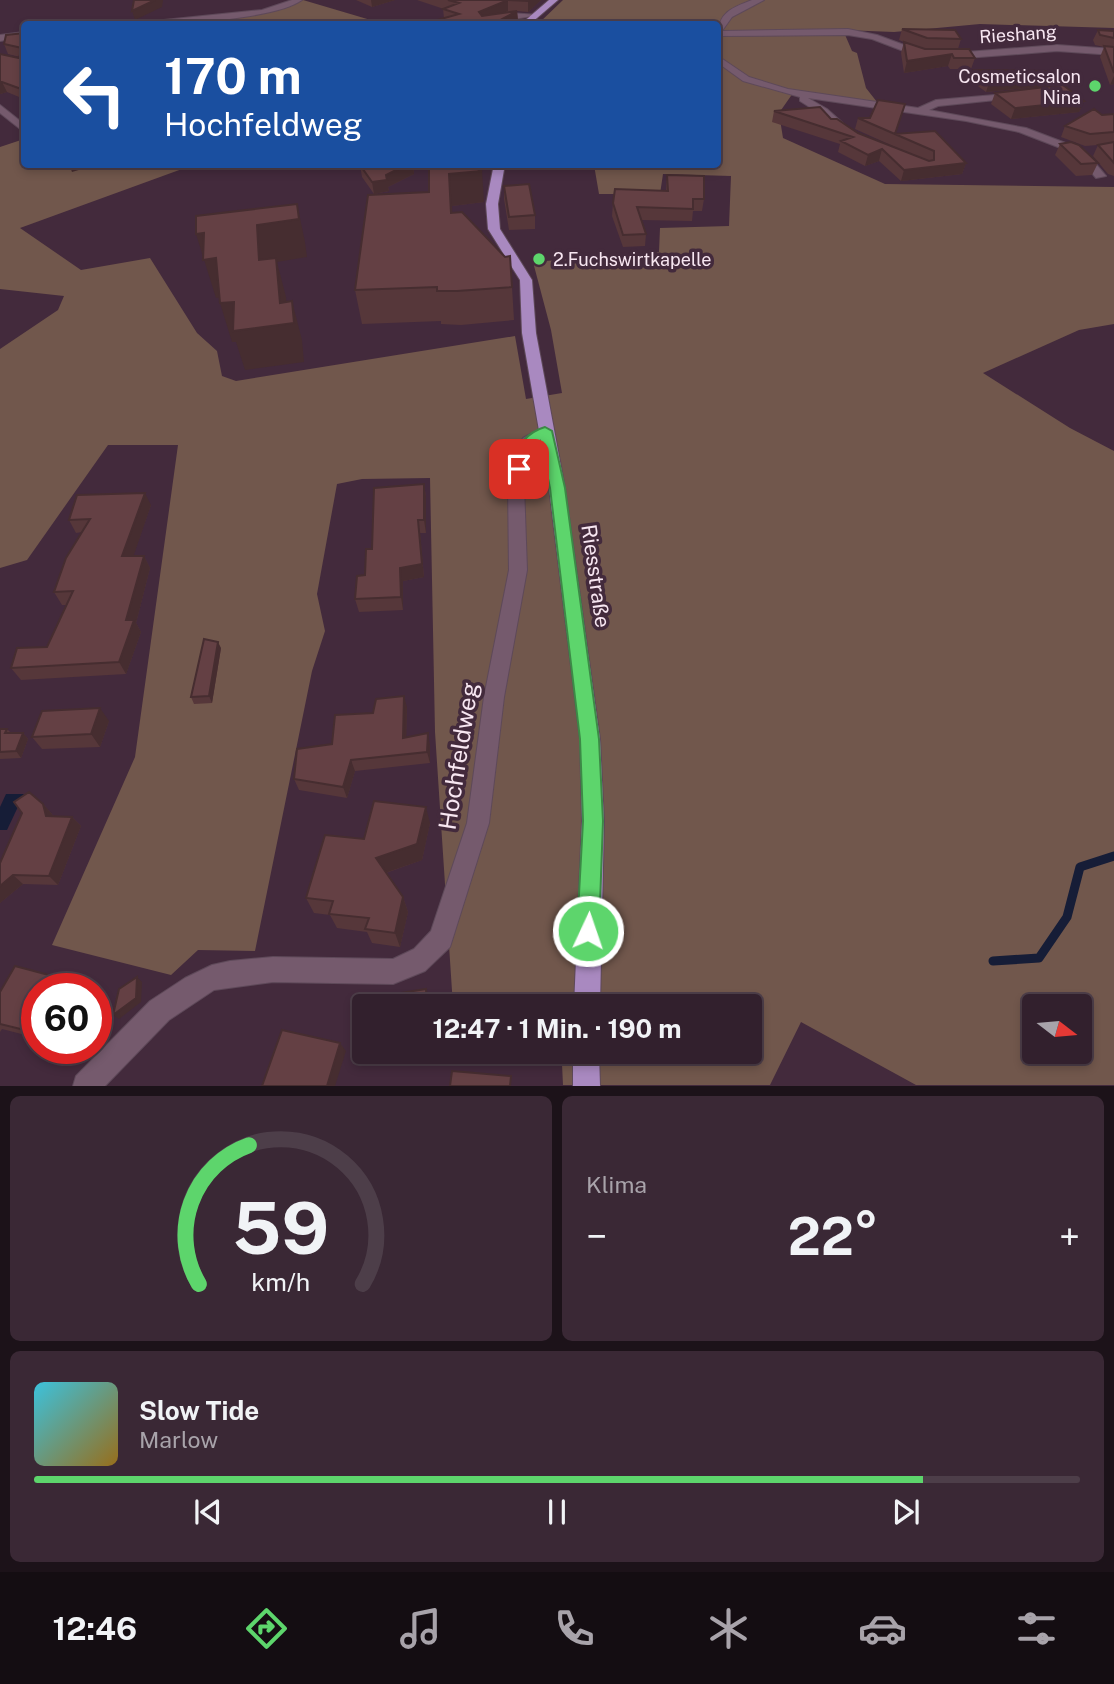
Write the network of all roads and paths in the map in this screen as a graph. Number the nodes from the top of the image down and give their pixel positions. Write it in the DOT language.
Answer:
graph roads {
  1 [pos="298,0"];
  2 [pos="554,0"];
  3 [pos="760,0"];
  4 [pos="535,15"];
  5 [pos="162,21"];
  6 [pos="494,21"];
  7 [pos="528,21"];
  8 [pos="721,21"];
  9 [pos="721,32"];
  10 [pos="21,36"];
  11 [pos="3,39"];
  12 [pos="1114,52"];
  13 [pos="721,61"];
  14 [pos="787,92"];
  15 [pos="1032,93"];
  16 [pos="0,108"];
  17 [pos="918,111"];
  18 [pos="21,126"];
  19 [pos="864,142"];
  20 [pos="499,168"];
  21 [pos="1100,176"];
  22 [pos="545,431"];
  23 [pos="587,994"];
  24 [pos="586,1064"];
  25 [pos="86,1086"];
  26 [pos="587,1086"];
  1 -- 5 [label="street"];
  2 -- 4 [label="main road"];
  3 -- 8 [label="street, Rieshang"];
  4 -- 6 [label="street"];
  4 -- 7 [label="main road"];
  9 -- 12 [label="street, Rieshang"];
  10 -- 11 [label="street"];
  13 -- 14 [label="street"];
  14 -- 17 [label="street"];
  14 -- 19 [label="street"];
  15 -- 17 [label="street"];
  16 -- 18 [label="street"];
  17 -- 21 [label="street"];
  20 -- 22 [label="main road, Riesstraße"];
  22 -- 23 [label="main road, Riesstraße"];
  22 -- 25 [label="street, Hochfeldweg"];
  24 -- 26 [label="main road"];
}
